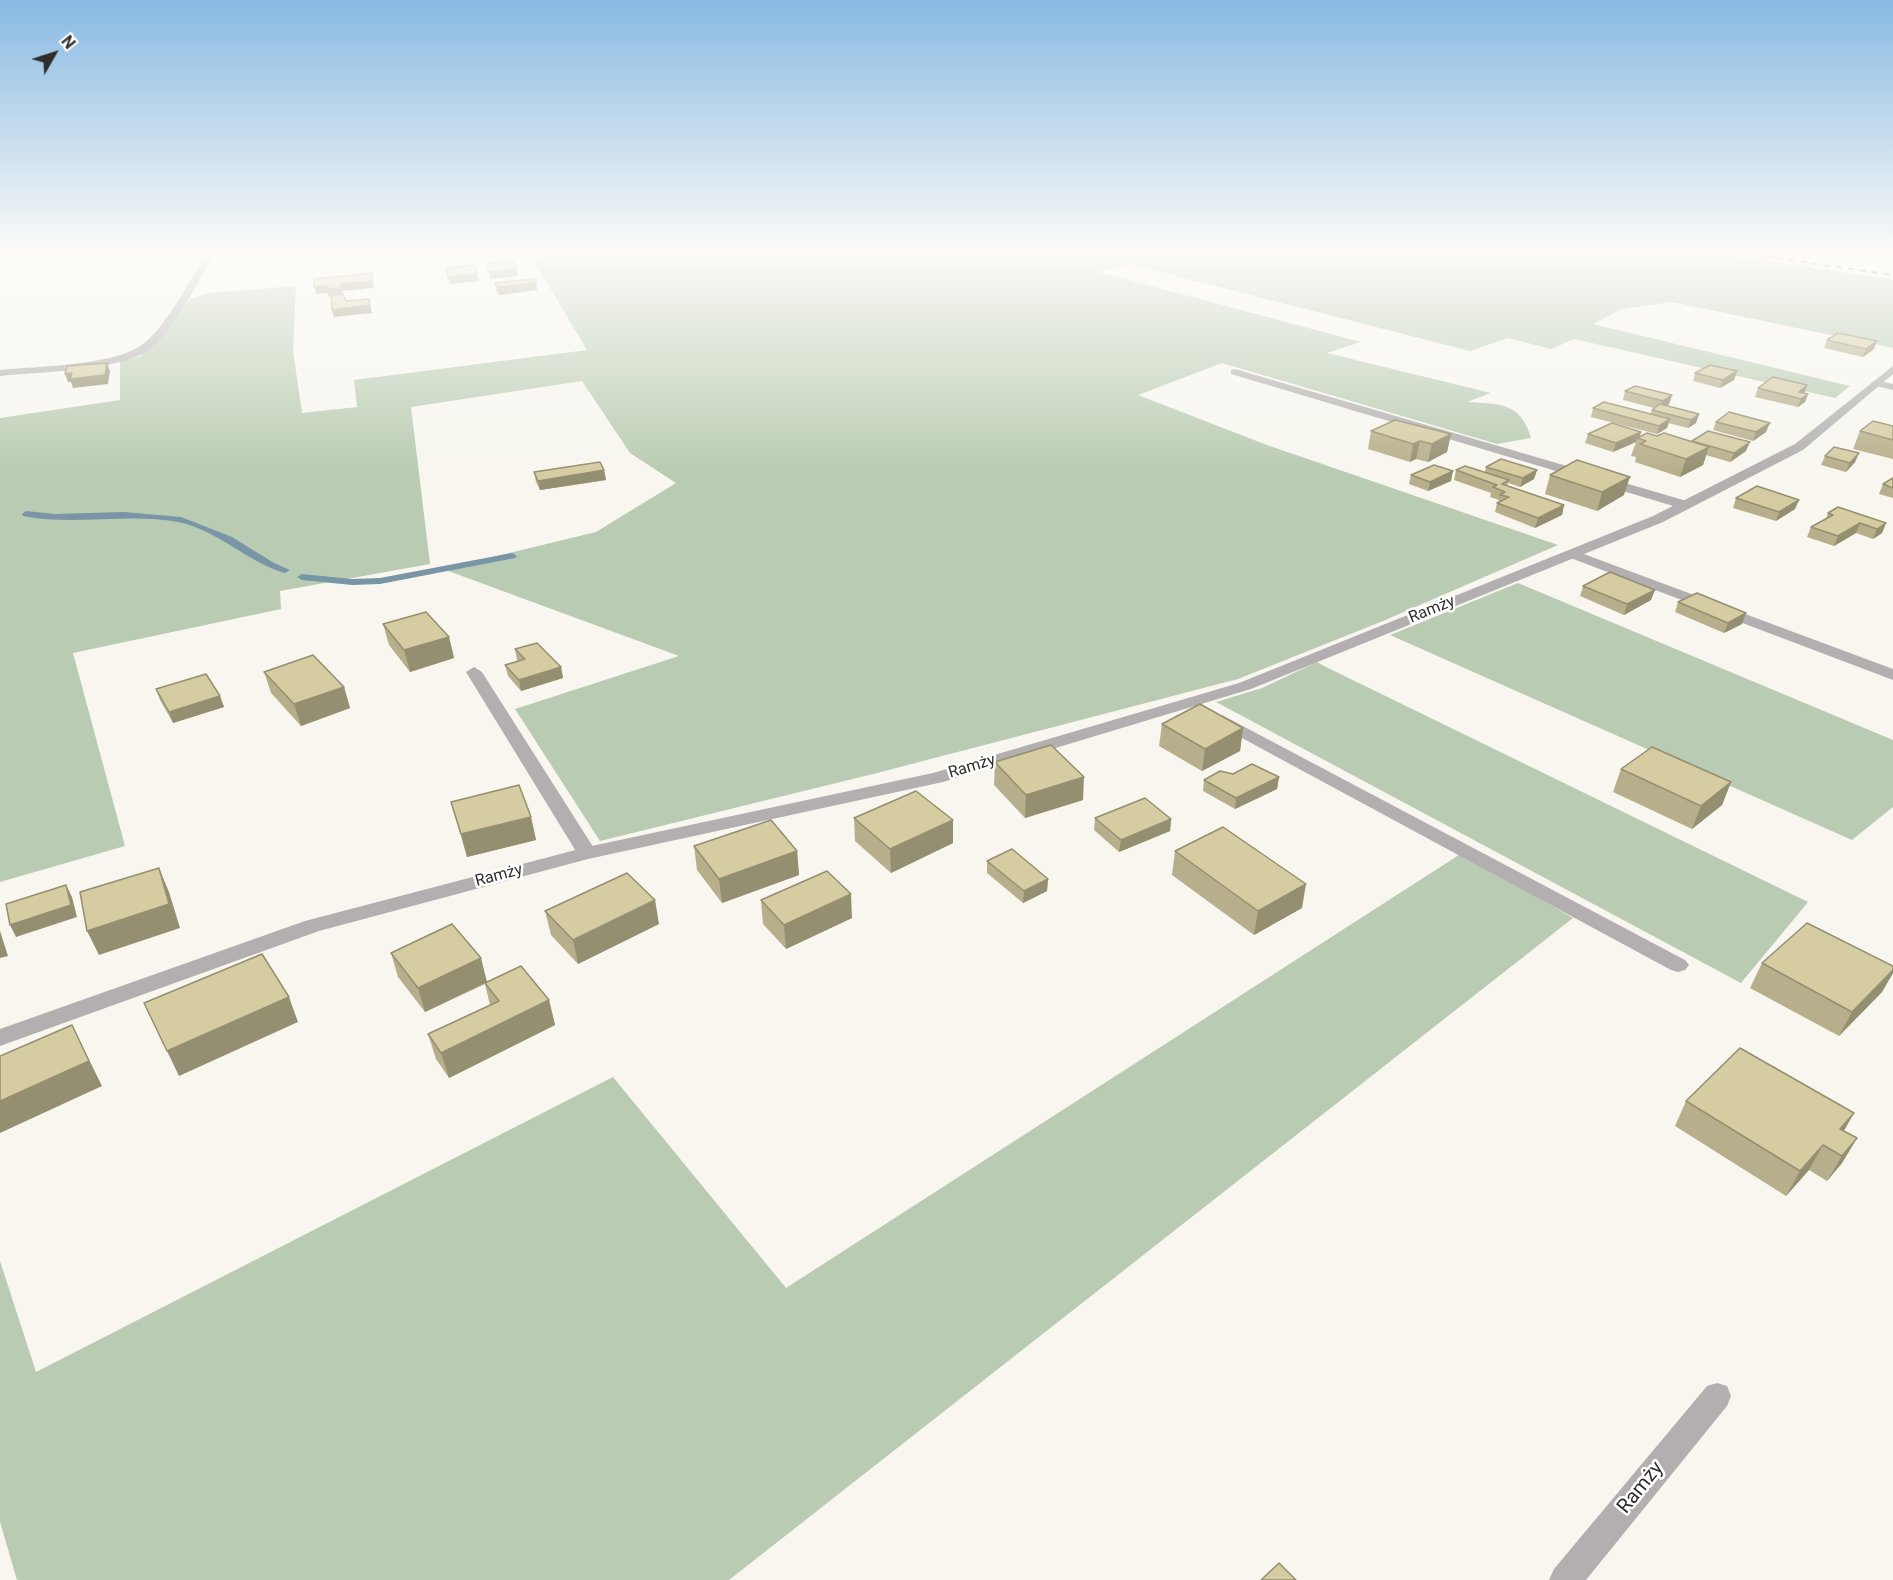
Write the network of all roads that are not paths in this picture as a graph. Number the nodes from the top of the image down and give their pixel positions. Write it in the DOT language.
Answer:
graph roads {
  1 [pos="162,327"];
  2 [pos="1893,369"];
  3 [pos="1235,372"];
  4 [pos="0,373"];
  5 [pos="1875,383"];
  6 [pos="1893,387"];
  7 [pos="1685,505"];
  8 [pos="1573,554"];
  9 [pos="474,672"];
  10 [pos="1893,675"];
  11 [pos="1189,702"];
  12 [pos="587,853"];
  13 [pos="1678,965"];
  14 [pos="0,1038"];
  15 [pos="1717,1396"];
  16 [pos="1565,1580"];
  1 -- 4 [label="street"];
  2 -- 5 [label="street, Ramży"];
  3 -- 7 [label="street"];
  5 -- 6 [label="street"];
  5 -- 7 [label="street, Ramży"];
  7 -- 8 [label="street, Ramży"];
  8 -- 10 [label="street"];
  8 -- 11 [label="street, Ramży"];
  9 -- 12 [label="street"];
  11 -- 12 [label="street, Ramży"];
  11 -- 13 [label="street"];
  12 -- 14 [label="street, Ramży"];
  15 -- 16 [label="street, Ramży"];
}
